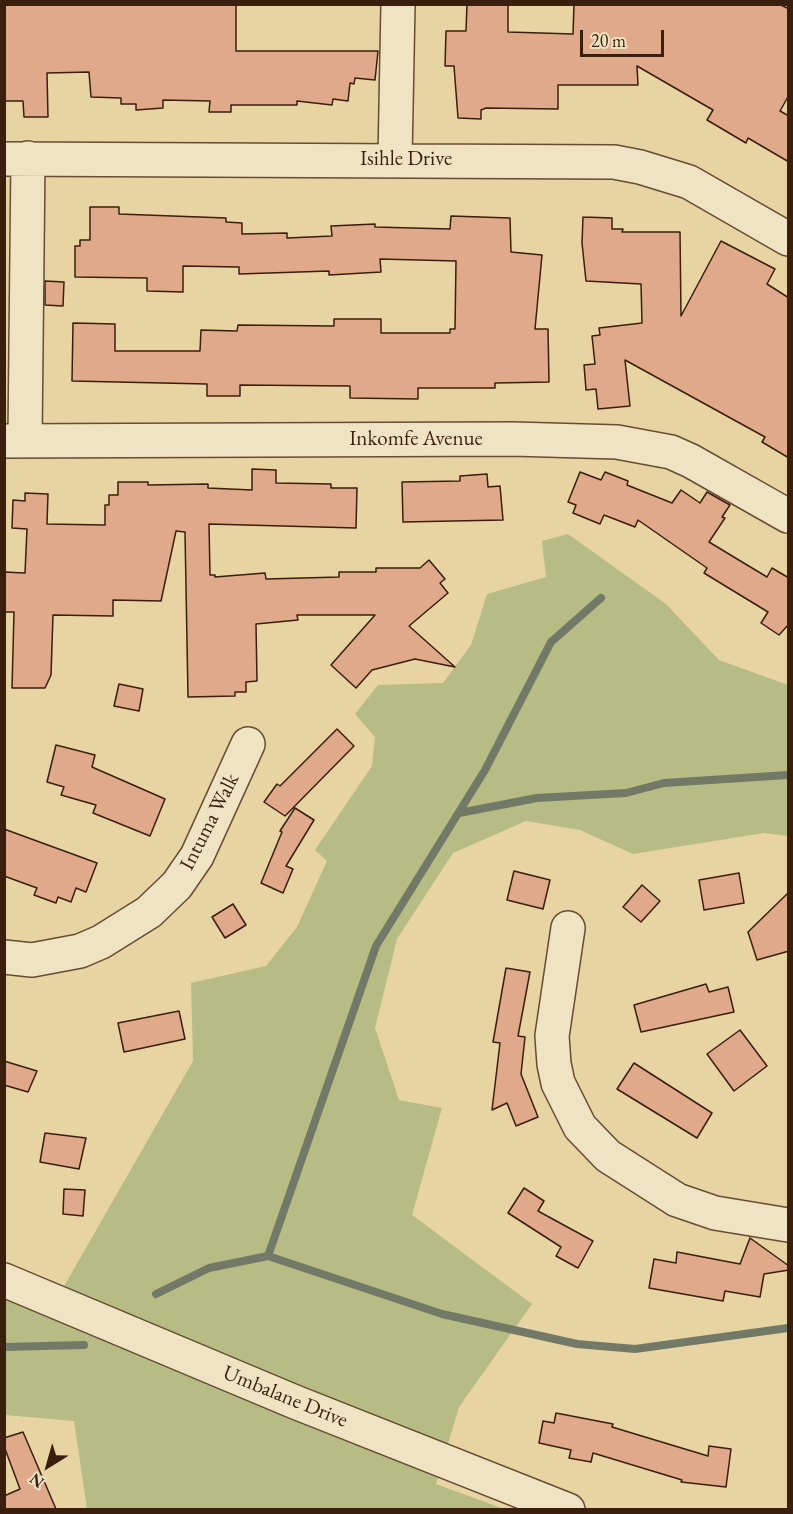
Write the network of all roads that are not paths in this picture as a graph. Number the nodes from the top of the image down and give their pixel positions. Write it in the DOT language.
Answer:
graph roads {
  1 [pos="398,4"];
  2 [pos="16,158"];
  3 [pos="395,159"];
  4 [pos="789,239"];
  5 [pos="15,440"];
  6 [pos="789,516"];
  7 [pos="248,744"];
  8 [pos="568,928"];
  9 [pos="4,957"];
  10 [pos="789,1225"];
  11 [pos="4,1280"];
  12 [pos="568,1509"];
  1 -- 3 [label="street"];
  2 -- 3 [label="street, Isihle Drive"];
  2 -- 5 [label="street, Inkomfe Avenue"];
  3 -- 4 [label="street, Isihle Drive"];
  5 -- 6 [label="street, Inkomfe Avenue"];
  7 -- 9 [label="street, Intuma Walk"];
  8 -- 10 [label="street"];
  11 -- 12 [label="street, Umbalane Drive"];
}
